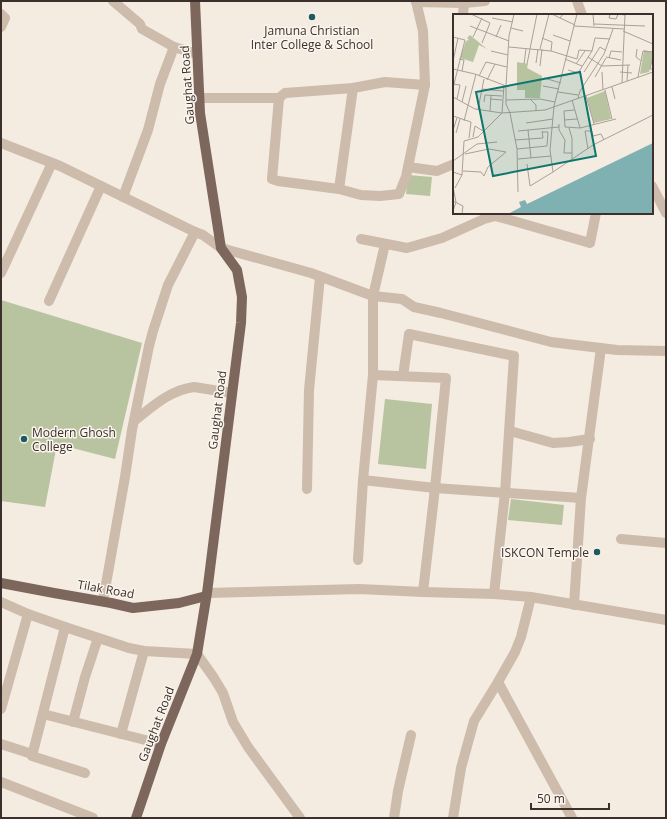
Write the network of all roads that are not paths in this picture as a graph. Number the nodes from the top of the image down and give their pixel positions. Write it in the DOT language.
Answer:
graph roads {
  1 [pos="112,1"];
  2 [pos="196,1"];
  3 [pos="485,1"];
  4 [pos="577,1"];
  5 [pos="416,2"];
  6 [pos="464,3"];
  7 [pos="1,14"];
  8 [pos="463,14"];
  9 [pos="582,14"];
  10 [pos="1,27"];
  11 [pos="174,47"];
  12 [pos="197,54"];
  13 [pos="425,85"];
  14 [pos="353,88"];
  15 [pos="200,98"];
  16 [pos="279,98"];
  17 [pos="1,143"];
  18 [pos="52,163"];
  19 [pos="453,164"];
  20 [pos="408,167"];
  21 [pos="101,186"];
  22 [pos="653,188"];
  23 [pos="339,190"];
  24 [pos="123,197"];
  25 [pos="666,213"];
  26 [pos="596,214"];
  27 [pos="511,216"];
  28 [pos="195,232"];
  29 [pos="361,239"];
  30 [pos="385,244"];
  31 [pos="221,248"];
  32 [pos="1,273"];
  33 [pos="320,277"];
  34 [pos="373,296"];
  35 [pos="49,301"];
  36 [pos="601,348"];
  37 [pos="666,351"];
  38 [pos="373,375"];
  39 [pos="403,376"];
  40 [pos="232,393"];
  41 [pos="134,421"];
  42 [pos="510,431"];
  43 [pos="590,439"];
  44 [pos="363,480"];
  45 [pos="435,488"];
  46 [pos="307,489"];
  47 [pos="505,493"];
  48 [pos="581,498"];
  49 [pos="621,539"];
  50 [pos="666,543"];
  51 [pos="358,560"];
  52 [pos="1,583"];
  53 [pos="423,592"];
  54 [pos="494,594"];
  55 [pos="207,595"];
  56 [pos="531,597"];
  57 [pos="103,601"];
  58 [pos="1,602"];
  59 [pos="574,605"];
  60 [pos="28,614"];
  61 [pos="666,620"];
  62 [pos="65,627"];
  63 [pos="98,638"];
  64 [pos="144,651"];
  65 [pos="197,654"];
  66 [pos="498,682"];
  67 [pos="1,709"];
  68 [pos="43,714"];
  69 [pos="73,722"];
  70 [pos="121,734"];
  71 [pos="411,736"];
  72 [pos="1,744"];
  73 [pos="161,744"];
  74 [pos="32,754"];
  75 [pos="85,773"];
  76 [pos="1,782"];
  77 [pos="93,818"];
  78 [pos="136,818"];
  79 [pos="300,818"];
  80 [pos="394,818"];
  81 [pos="454,818"];
  82 [pos="572,818"];
  1 -- 11 [label="street"];
  2 -- 12 [label="main road, Gaughat Road"];
  3 -- 6 [label="street"];
  4 -- 9 [label="street"];
  5 -- 6 [label="street"];
  5 -- 13 [label="street"];
  6 -- 8 [label="street"];
  7 -- 10 [label="street"];
  11 -- 12 [label="street"];
  11 -- 24 [label="street"];
  12 -- 15 [label="main road, Gaughat Road"];
  13 -- 14 [label="street"];
  13 -- 20 [label="street"];
  14 -- 16 [label="street"];
  14 -- 23 [label="street"];
  15 -- 16 [label="street"];
  15 -- 31 [label="main road, Gaughat Road"];
  16 -- 23 [label="street"];
  17 -- 18 [label="street"];
  18 -- 21 [label="street"];
  18 -- 32 [label="street"];
  19 -- 20 [label="street"];
  20 -- 23 [label="street"];
  21 -- 24 [label="street"];
  21 -- 35 [label="street"];
  22 -- 25 [label="street"];
  24 -- 28 [label="street"];
  26 -- 27 [label="street"];
  27 -- 30 [label="street"];
  28 -- 31 [label="street"];
  28 -- 41 [label="street"];
  29 -- 30 [label="street"];
  30 -- 34 [label="street"];
  31 -- 33 [label="street"];
  31 -- 40 [label="main road, Gaughat Road"];
  33 -- 34 [label="street"];
  33 -- 46 [label="street"];
  34 -- 36 [label="street"];
  34 -- 38 [label="street"];
  36 -- 37 [label="street"];
  36 -- 43 [label="street"];
  38 -- 39 [label="street"];
  38 -- 44 [label="street"];
  39 -- 42 [label="street"];
  39 -- 45 [label="street"];
  40 -- 41 [label="street"];
  40 -- 55 [label="main road, Gaughat Road"];
  41 -- 57 [label="street"];
  42 -- 43 [label="street"];
  42 -- 47 [label="street"];
  43 -- 48 [label="street"];
  44 -- 45 [label="street"];
  44 -- 51 [label="street"];
  45 -- 47 [label="street"];
  45 -- 53 [label="street"];
  47 -- 48 [label="street"];
  47 -- 54 [label="street"];
  48 -- 59 [label="street"];
  49 -- 50 [label="street"];
  52 -- 57 [label="main road, Tilak Road"];
  53 -- 54 [label="street"];
  53 -- 55 [label="street"];
  54 -- 56 [label="street"];
  55 -- 57 [label="main road, Tilak Road"];
  55 -- 65 [label="main road, Gaughat Road"];
  56 -- 59 [label="street"];
  56 -- 66 [label="street"];
  58 -- 60 [label="street"];
  59 -- 61 [label="street"];
  60 -- 62 [label="street"];
  60 -- 67 [label="street"];
  62 -- 63 [label="street"];
  62 -- 68 [label="street"];
  63 -- 64 [label="street"];
  63 -- 69 [label="street"];
  64 -- 65 [label="street"];
  64 -- 70 [label="street"];
  65 -- 73 [label="main road, Gaughat Road"];
  65 -- 79 [label="street"];
  66 -- 81 [label="street"];
  66 -- 82 [label="street"];
  68 -- 69 [label="street"];
  68 -- 74 [label="street"];
  69 -- 70 [label="street"];
  70 -- 73 [label="street"];
  71 -- 80 [label="street"];
  72 -- 74 [label="street"];
  73 -- 78 [label="main road, Gaughat Road"];
  74 -- 75 [label="street"];
  76 -- 77 [label="street"];
}
